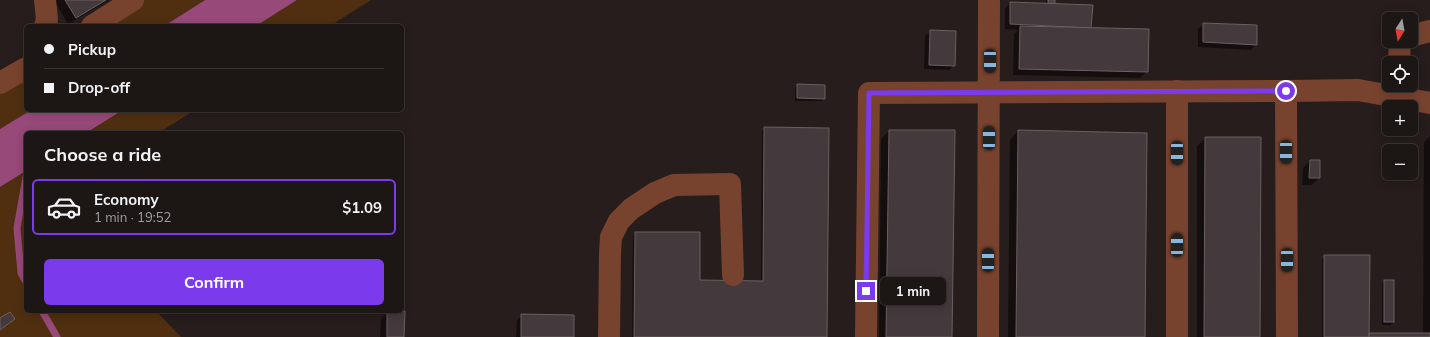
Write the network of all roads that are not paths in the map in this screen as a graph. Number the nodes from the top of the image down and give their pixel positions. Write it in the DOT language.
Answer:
graph roads {
  1 [pos="45,0"];
  2 [pos="133,0"];
  3 [pos="989,0"];
  4 [pos="46,24"];
  5 [pos="95,24"];
  6 [pos="1430,31"];
  7 [pos="1418,34"];
  8 [pos="24,69"];
  9 [pos="0,83"];
  10 [pos="1177,91"];
  11 [pos="1286,91"];
  12 [pos="1382,91"];
  13 [pos="990,92"];
  14 [pos="1401,92"];
  15 [pos="1430,103"];
  16 [pos="733,275"];
  17 [pos="609,337"];
  18 [pos="866,337"];
  19 [pos="988,337"];
  20 [pos="1176,337"];
  21 [pos="1287,337"];
  1 -- 4 [label="lane"];
  2 -- 5 [label="lane"];
  3 -- 13 [label="lane"];
  6 -- 7 [label="lane"];
  8 -- 9 [label="lane"];
  10 -- 11 [label="lane"];
  10 -- 13 [label="lane"];
  10 -- 20 [label="lane"];
  11 -- 12 [label="lane"];
  11 -- 21 [label="lane"];
  13 -- 18 [label="lane"];
  13 -- 19 [label="lane"];
  14 -- 15 [label="lane"];
  16 -- 17 [label="lane"];
}
